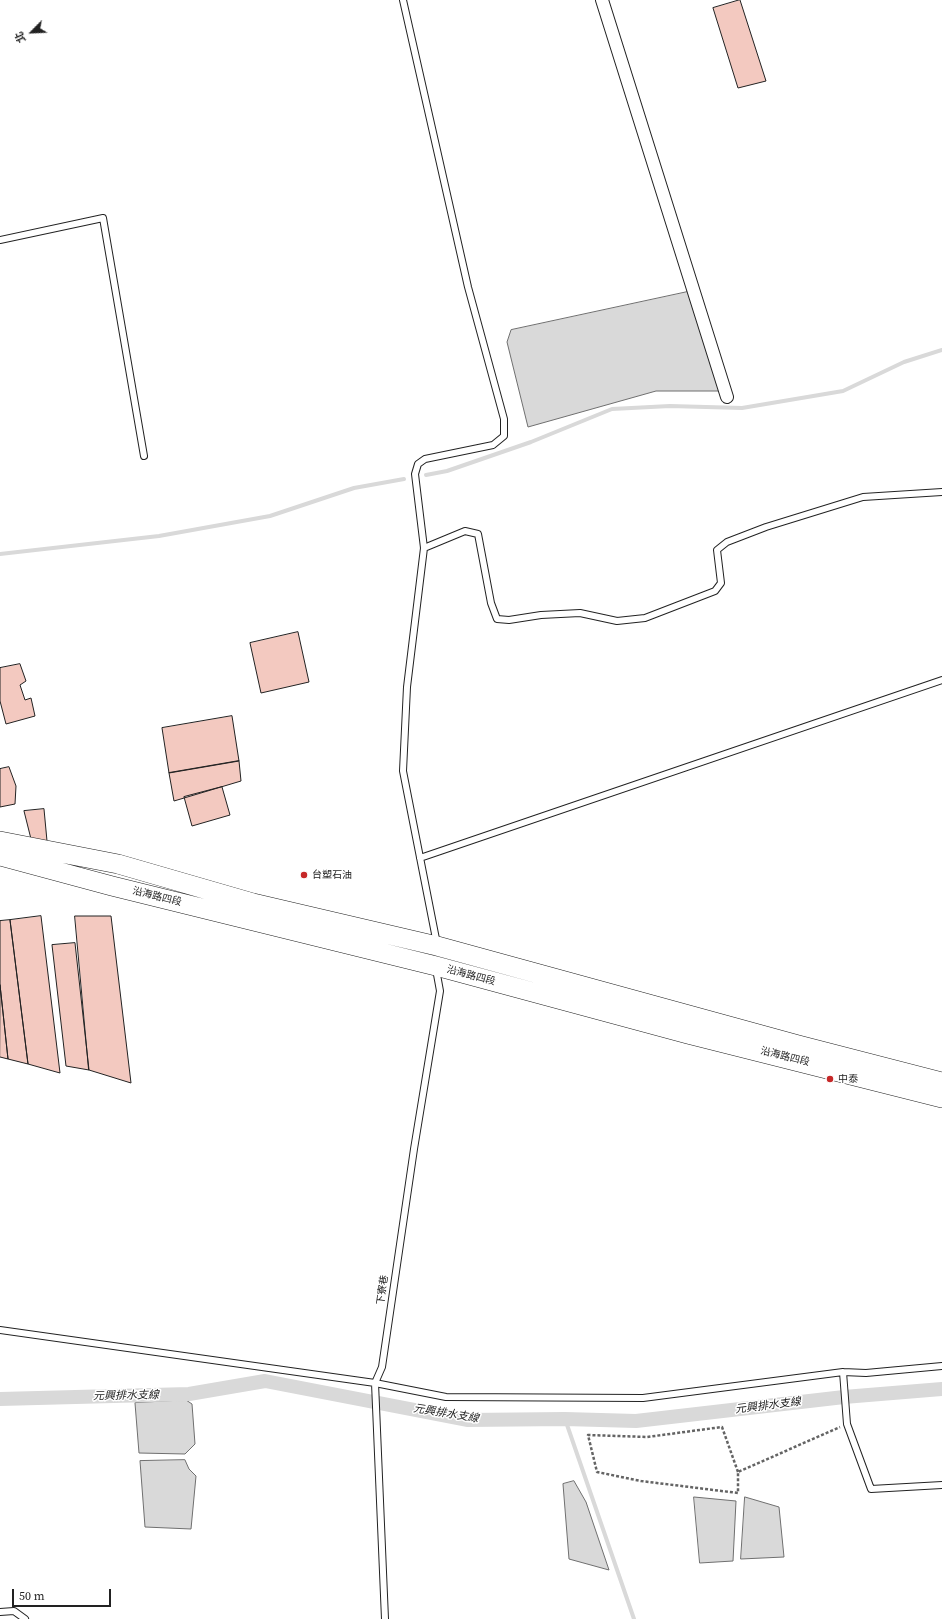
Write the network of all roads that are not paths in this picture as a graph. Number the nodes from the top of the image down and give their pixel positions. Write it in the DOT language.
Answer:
graph roads {
  1 [pos="403,0"];
  2 [pos="602,0"];
  3 [pos="0,240"];
  4 [pos="727,397"];
  5 [pos="144,456"];
  6 [pos="942,492"];
  7 [pos="424,548"];
  8 [pos="942,680"];
  9 [pos="0,841"];
  10 [pos="0,856"];
  11 [pos="420,858"];
  12 [pos="436,956"];
  13 [pos="834,1062"];
  14 [pos="942,1082"];
  15 [pos="942,1098"];
  16 [pos="0,1330"];
  17 [pos="942,1366"];
  18 [pos="843,1372"];
  19 [pos="375,1383"];
  20 [pos="942,1486"];
  21 [pos="0,1612"];
  22 [pos="25,1619"];
  23 [pos="385,1619"];
  1 -- 7 [label="lane, 下寮巷"];
  2 -- 4 [label="street"];
  3 -- 5 [label="lane"];
  6 -- 7 [label="lane"];
  7 -- 11 [label="lane, 下寮巷"];
  8 -- 11 [label="lane"];
  9 -- 12 [label="main road, 沿海路四段"];
  10 -- 12 [label="main road, 沿海路四段"];
  11 -- 12 [label="lane, 下寮巷"];
  12 -- 13 [label="main road, 沿海路四段"];
  12 -- 19 [label="lane, 下寮巷"];
  13 -- 14 [label="main road, 沿海路四段"];
  13 -- 15 [label="main road, 沿海路四段"];
  16 -- 19 [label="lane"];
  17 -- 18 [label="lane"];
  18 -- 19 [label="lane"];
  18 -- 20 [label="lane"];
  19 -- 23 [label="lane, 下寮巷"];
  21 -- 22 [label="lane"];
}
